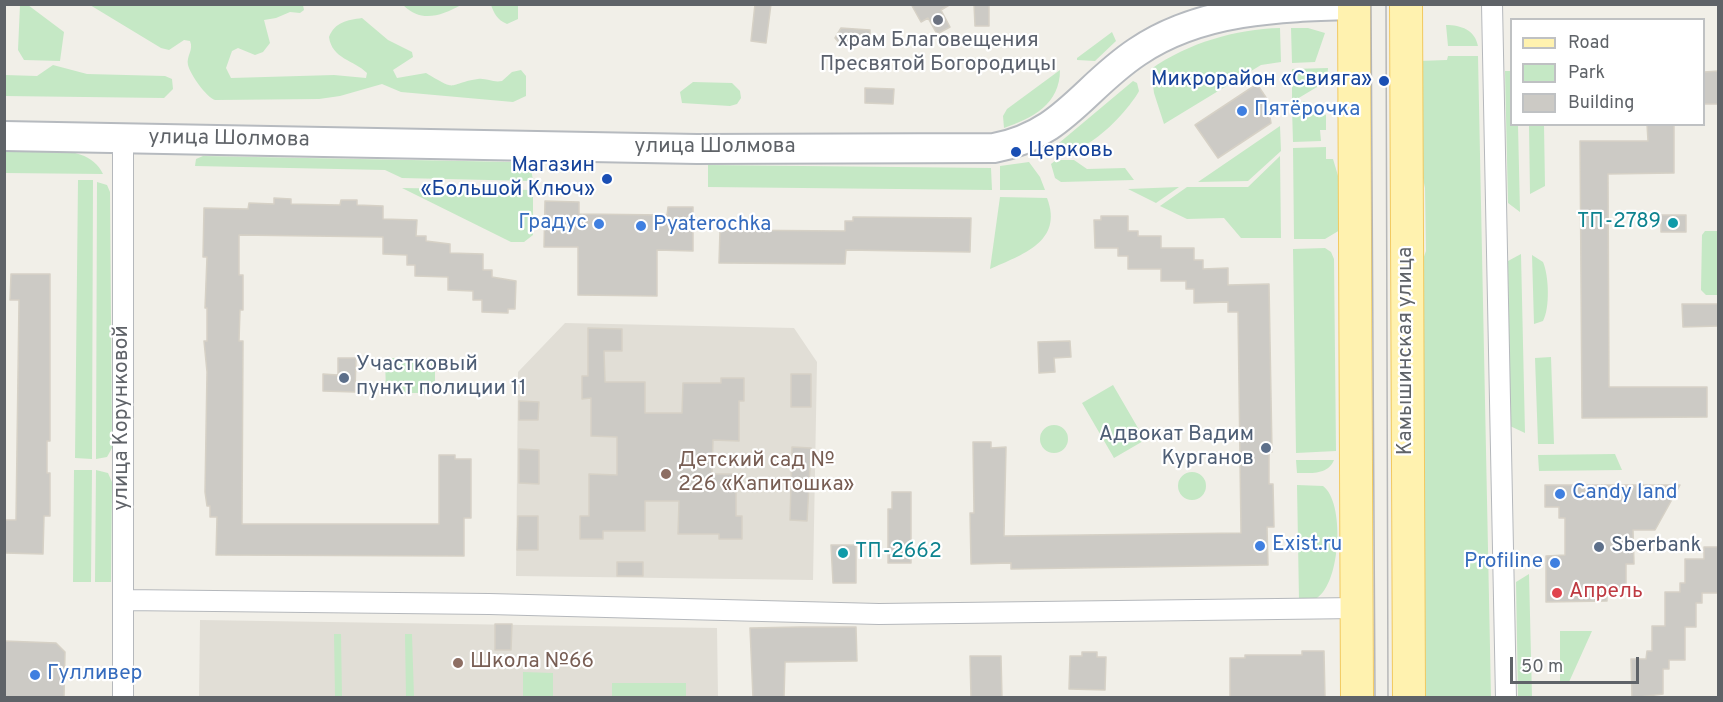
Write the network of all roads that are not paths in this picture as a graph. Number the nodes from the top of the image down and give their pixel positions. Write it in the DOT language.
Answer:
graph roads {
  1 [pos="1385,4"];
  2 [pos="1406,4"];
  3 [pos="1492,4"];
  4 [pos="1354,5"];
  5 [pos="4,136"];
  6 [pos="123,138"];
  7 [pos="123,600"];
  8 [pos="1357,608"];
  9 [pos="123,698"];
  10 [pos="1358,698"];
  11 [pos="1409,698"];
  12 [pos="1506,698"];
  1 -- 4 [label="main road, улица Шолмова"];
  2 -- 11 [label="main road, Камышинская улица"];
  3 -- 12 [label="street"];
  4 -- 6 [label="street, улица Шолмова"];
  4 -- 8 [label="main road"];
  5 -- 6 [label="street, улица Шолмова"];
  6 -- 7 [label="street, улица Корунковой"];
  7 -- 8 [label="street"];
  7 -- 9 [label="street, улица Корунковой"];
  8 -- 10 [label="main road"];
}
